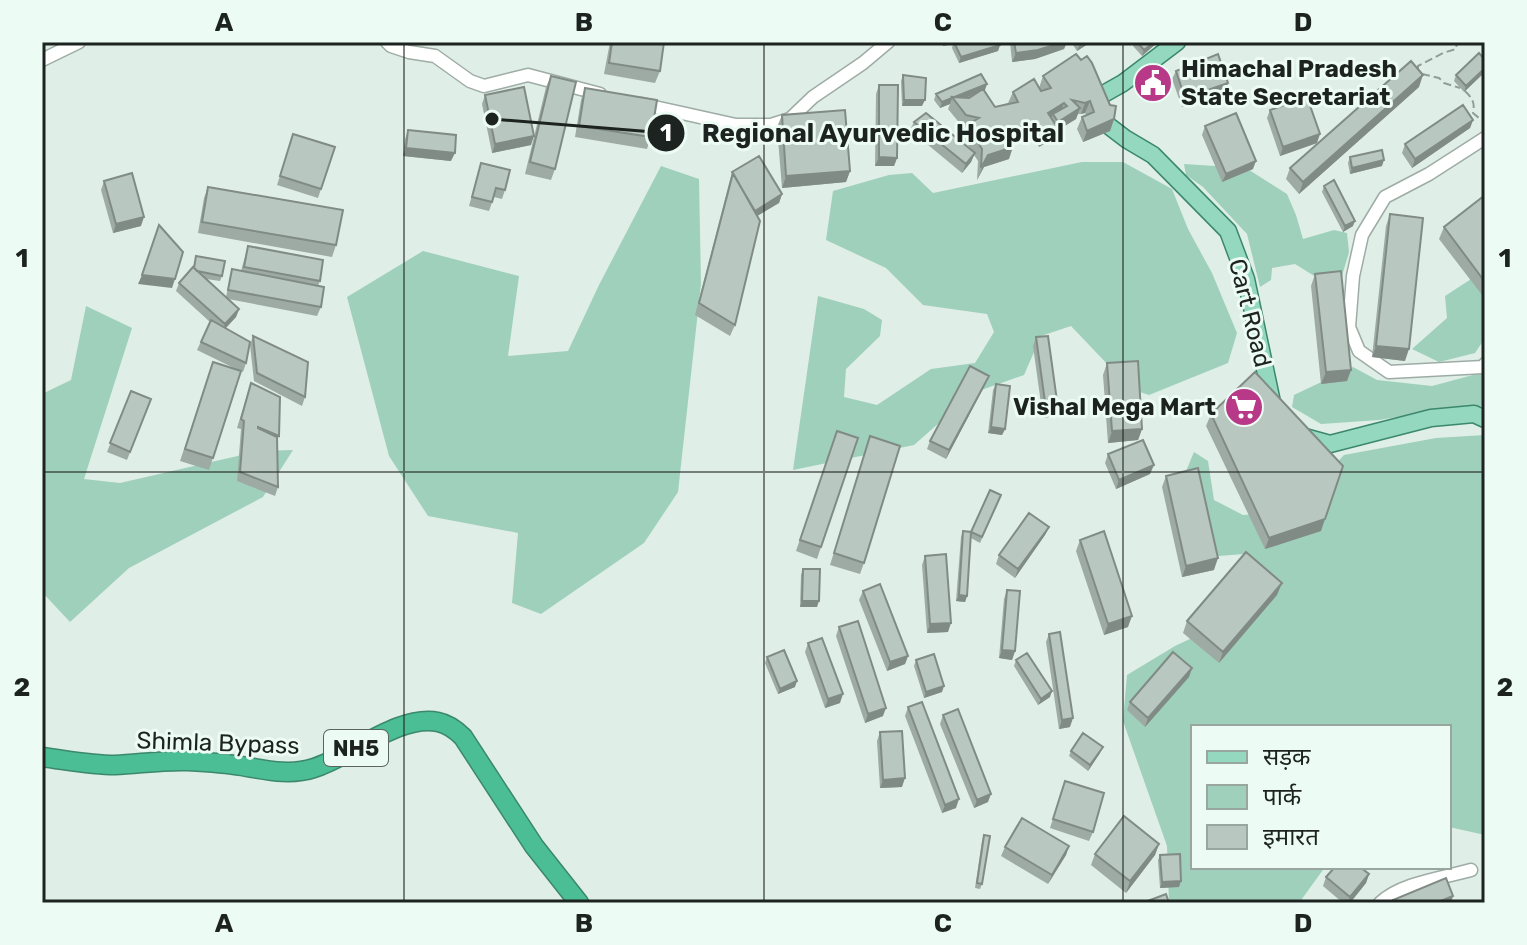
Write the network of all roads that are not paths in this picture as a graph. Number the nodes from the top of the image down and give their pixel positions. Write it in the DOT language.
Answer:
graph roads {
  1 [pos="79,42"];
  2 [pos="387,42"];
  3 [pos="888,42"];
  4 [pos="1177,42"];
  5 [pos="42,60"];
  6 [pos="607,96"];
  7 [pos="636,102"];
  8 [pos="1485,138"];
  9 [pos="1485,364"];
  10 [pos="1485,419"];
  11 [pos="42,757"];
  12 [pos="1471,870"];
  13 [pos="579,903"];
  14 [pos="1380,903"];
  1 -- 5 [label="street"];
  2 -- 6 [label="street"];
  3 -- 7 [label="street"];
  4 -- 10 [label="main road, Cart Road"];
  8 -- 9 [label="street"];
  11 -- 13 [label="highway, Shimla Bypass / NH5"];
  12 -- 14 [label="street"];
}
